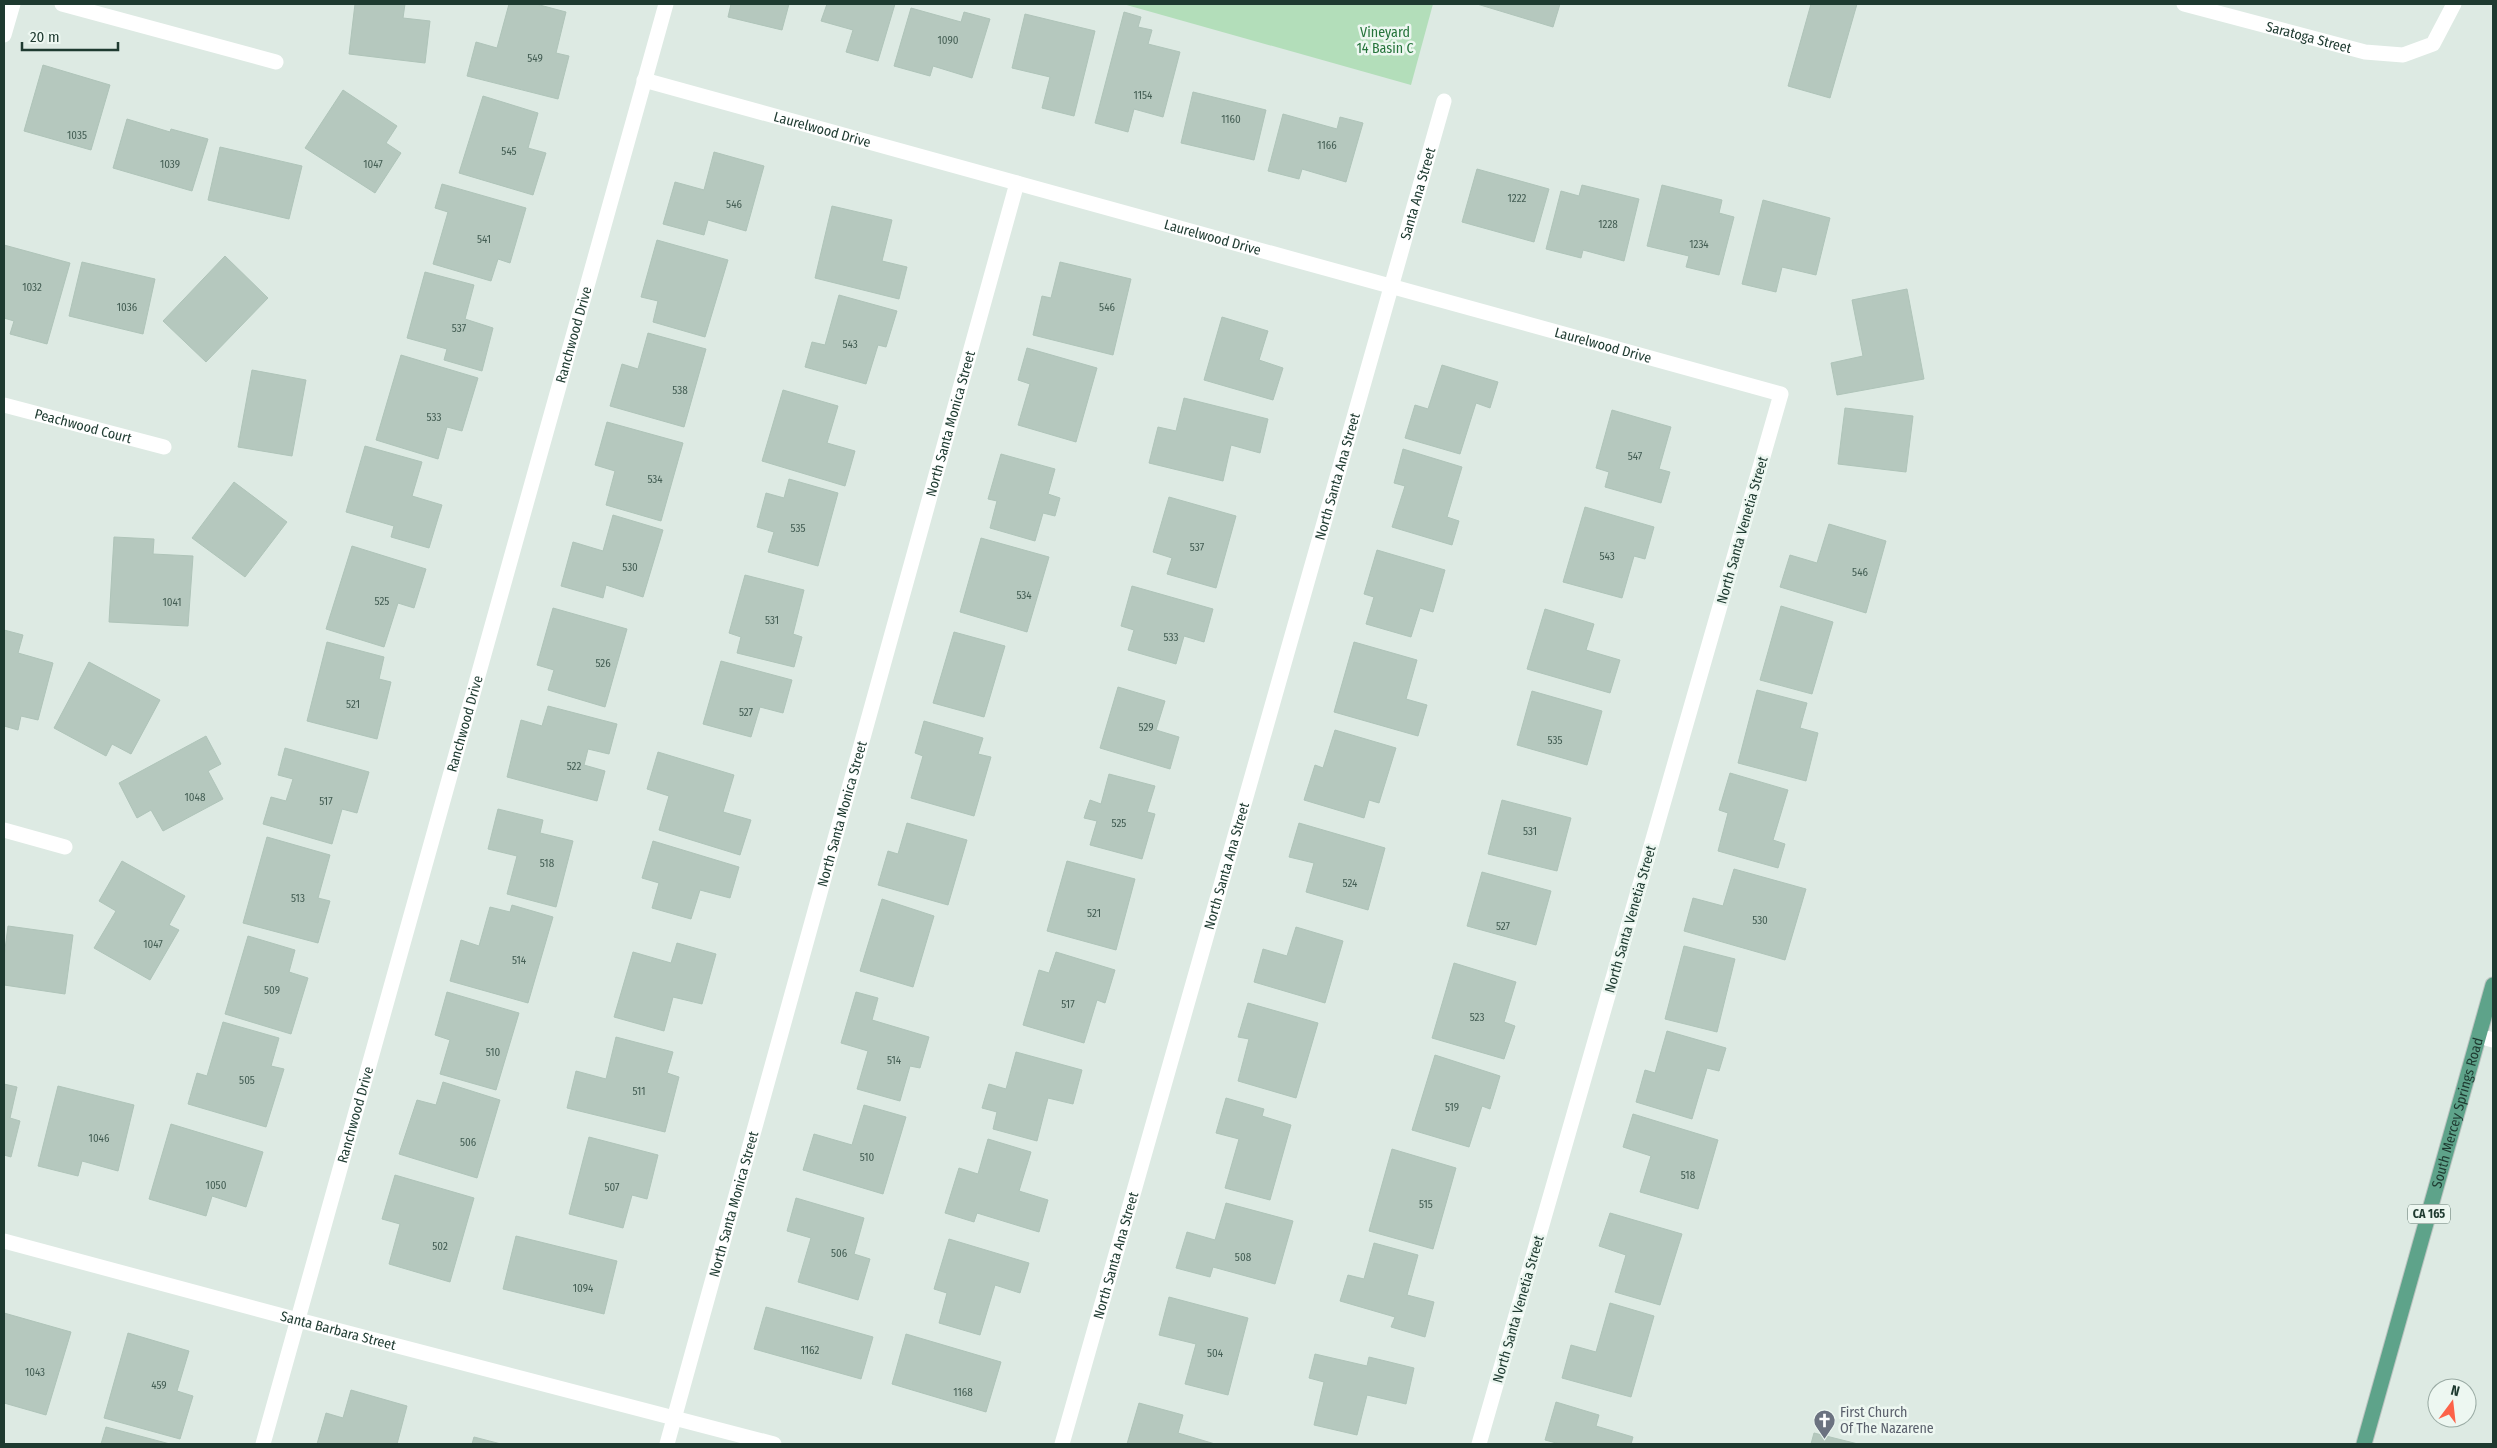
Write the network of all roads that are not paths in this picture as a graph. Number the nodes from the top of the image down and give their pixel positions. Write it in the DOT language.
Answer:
graph roads {
  1 [pos="13,4"];
  2 [pos="62,4"];
  3 [pos="666,4"];
  4 [pos="2184,4"];
  5 [pos="2454,4"];
  6 [pos="4,35"];
  7 [pos="276,62"];
  8 [pos="644,80"];
  9 [pos="1444,101"];
  10 [pos="1017,183"];
  11 [pos="1392,287"];
  12 [pos="1781,394"];
  13 [pos="4,405"];
  14 [pos="164,447"];
  15 [pos="4,830"];
  16 [pos="65,847"];
  17 [pos="2493,985"];
  18 [pos="2486,1038"];
  19 [pos="4,1240"];
  20 [pos="298,1320"];
  21 [pos="674,1418"];
  22 [pos="263,1444"];
  23 [pos="667,1444"];
  24 [pos="774,1444"];
  25 [pos="1062,1444"];
  26 [pos="1479,1444"];
  27 [pos="2364,1444"];
  1 -- 6 [label="street"];
  2 -- 7 [label="street"];
  3 -- 8 [label="street, Ranchwood Drive"];
  4 -- 5 [label="street, Saratoga Street"];
  8 -- 10 [label="street, Laurelwood Drive"];
  8 -- 20 [label="street, Ranchwood Drive"];
  9 -- 11 [label="street, Santa Ana Street"];
  10 -- 11 [label="street, Laurelwood Drive"];
  10 -- 21 [label="street, North Santa Monica Street"];
  11 -- 12 [label="street, Laurelwood Drive"];
  11 -- 25 [label="street, North Santa Ana Street"];
  12 -- 26 [label="street, North Santa Venetia Street"];
  13 -- 14 [label="street, Peachwood Court"];
  15 -- 16 [label="street"];
  17 -- 18 [label="main road, South Mercey Springs Road / CA 165"];
  18 -- 27 [label="main road, South Mercey Springs Road / CA 165"];
  19 -- 20 [label="street, Santa Barbara Street"];
  20 -- 21 [label="street, Santa Barbara Street"];
  20 -- 22 [label="street, Ranchwood Drive"];
  21 -- 23 [label="street, North Santa Monica Street"];
  21 -- 24 [label="street, Santa Barbara Street"];
}
